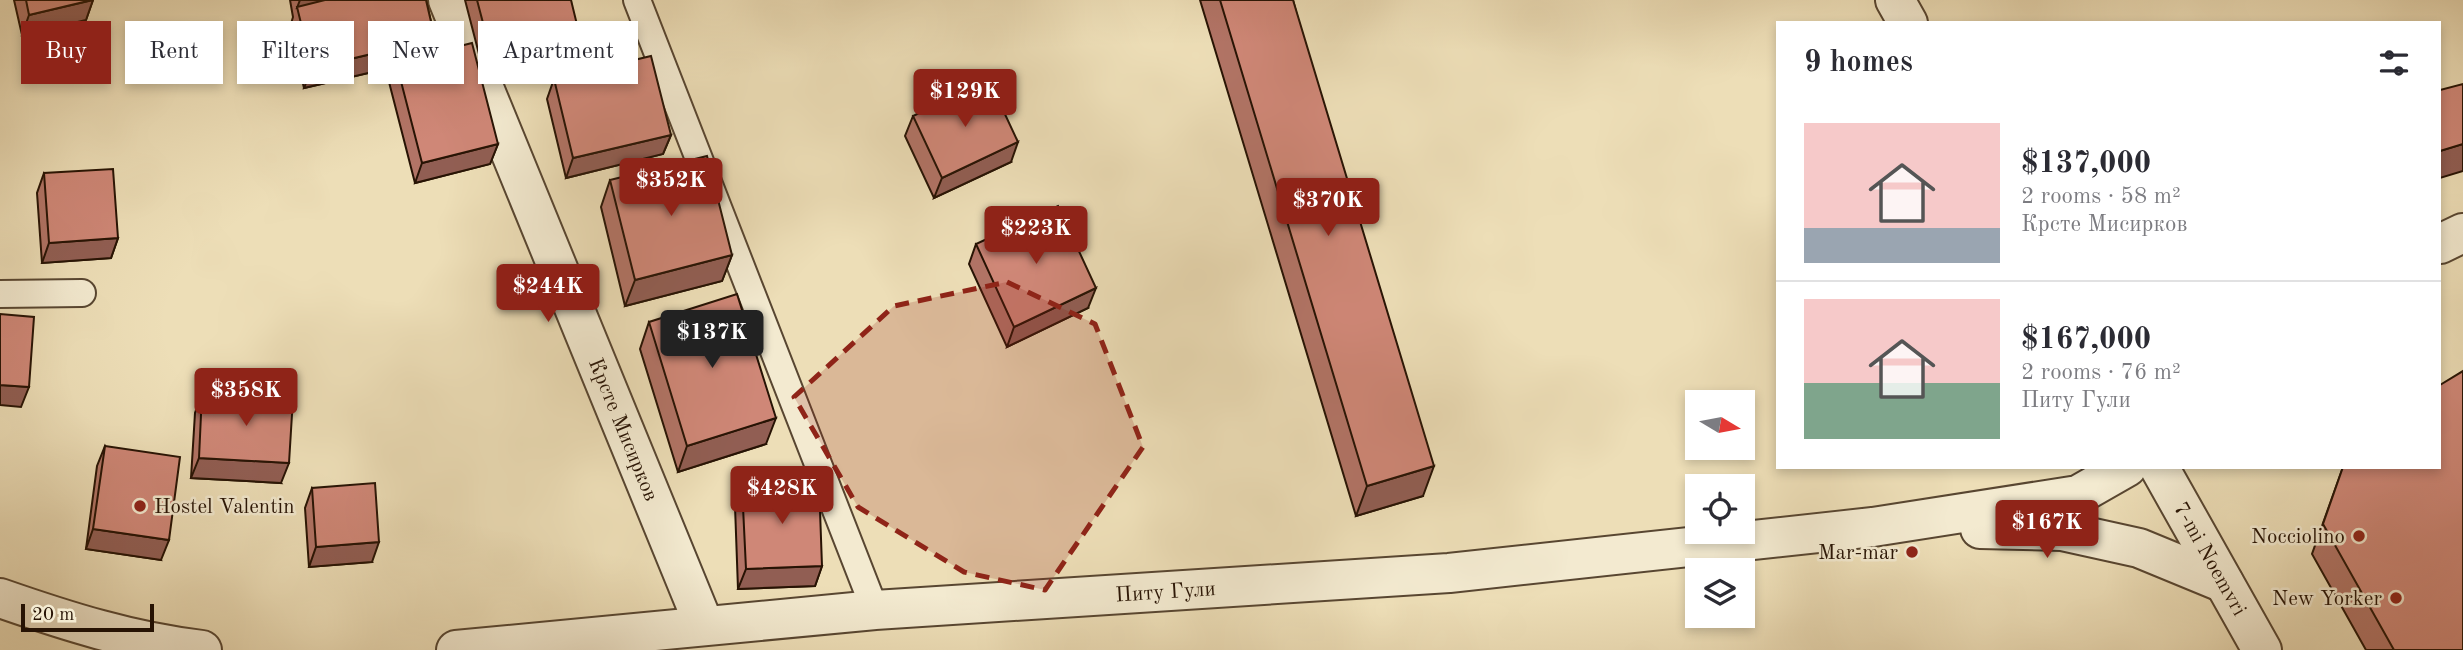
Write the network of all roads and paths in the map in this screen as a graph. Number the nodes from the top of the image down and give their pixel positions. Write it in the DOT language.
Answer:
graph roads {
  1 [pos="448,0"];
  2 [pos="637,0"];
  3 [pos="1895,0"];
  4 [pos="1907,21"];
  5 [pos="2463,233"];
  6 [pos="2441,244"];
  7 [pos="82,293"];
  8 [pos="0,294"];
  9 [pos="2124,469"];
  10 [pos="2168,474"];
  11 [pos="1873,527"];
  12 [pos="2224,583"];
  13 [pos="0,598"];
  14 [pos="875,610"];
  15 [pos="704,625"];
  16 [pos="202,650"];
  17 [pos="456,650"];
  18 [pos="2262,650"];
  1 -- 15 [label="street, Крсте Мисирков"];
  2 -- 14 [label="lane"];
  3 -- 4 [label="street"];
  5 -- 6 [label="street"];
  7 -- 8 [label="lane"];
  9 -- 11 [label="street, Питу Гули"];
  10 -- 12 [label="street, 7-mi Noemvri"];
  11 -- 12 [label="street, Питу Гули"];
  11 -- 14 [label="street, Питу Гули"];
  12 -- 18 [label="street, 7-mi Noemvri"];
  13 -- 16 [label="street"];
  14 -- 15 [label="street, Питу Гули"];
  15 -- 17 [label="street, Питу Гули"];
}
